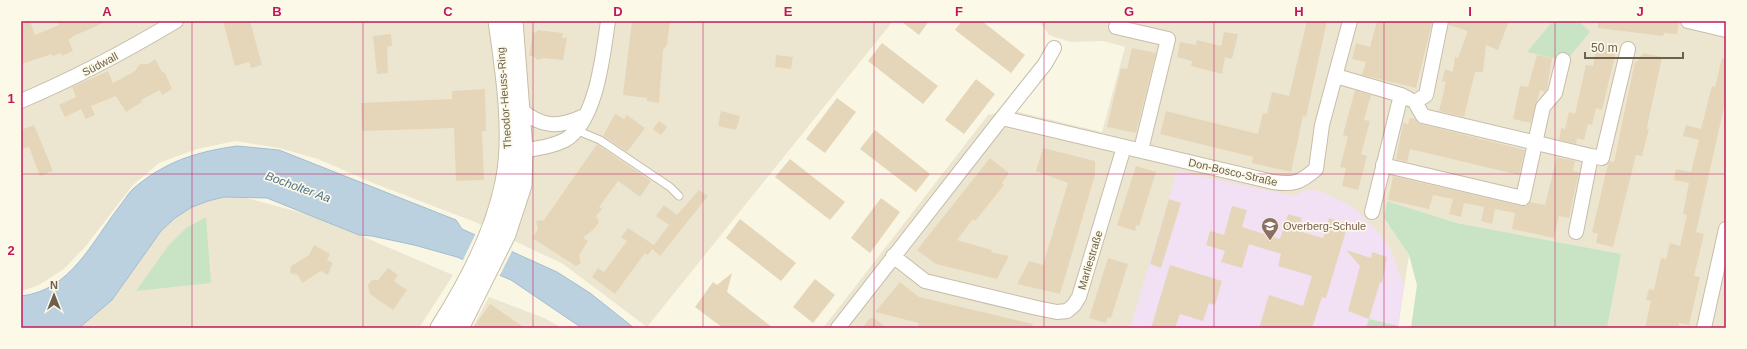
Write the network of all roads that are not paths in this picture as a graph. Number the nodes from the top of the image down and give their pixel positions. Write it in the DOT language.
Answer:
graph roads {
  1 [pos="176,21"];
  2 [pos="498,21"];
  3 [pos="513,21"];
  4 [pos="608,21"];
  5 [pos="1350,21"];
  6 [pos="1441,21"];
  7 [pos="1688,21"];
  8 [pos="1116,27"];
  9 [pos="1726,30"];
  10 [pos="1054,48"];
  11 [pos="1628,49"];
  12 [pos="1563,60"];
  13 [pos="1336,76"];
  14 [pos="1401,94"];
  15 [pos="21,101"];
  16 [pos="1415,102"];
  17 [pos="520,109"];
  18 [pos="584,116"];
  19 [pos="1002,118"];
  20 [pos="576,130"];
  21 [pos="1535,144"];
  22 [pos="1124,147"];
  23 [pos="523,150"];
  24 [pos="1141,150"];
  25 [pos="1592,156"];
  26 [pos="1383,166"];
  27 [pos="679,196"];
  28 [pos="1372,212"];
  29 [pos="1726,230"];
  30 [pos="499,231"];
  31 [pos="1576,232"];
  32 [pos="893,256"];
  33 [pos="474,285"];
  34 [pos="440,328"];
  35 [pos="459,328"];
  36 [pos="838,328"];
  37 [pos="1704,328"];
  1 -- 15 [label="street, Südwall"];
  2 -- 30 [label="main road, Theodor-Heuss-Ring"];
  3 -- 17 [label="main road, Theodor-Heuss-Ring"];
  4 -- 18 [label="street"];
  5 -- 13 [label="street, Don-Bosco-Straße"];
  6 -- 16 [label="street"];
  7 -- 9 [label="street"];
  8 -- 24 [label="street"];
  10 -- 19 [label="street"];
  11 -- 25 [label="street"];
  12 -- 21 [label="street"];
  13 -- 14 [label="street"];
  13 -- 24 [label="street, Don-Bosco-Straße"];
  14 -- 16 [label="street"];
  14 -- 26 [label="street"];
  16 -- 21 [label="street"];
  17 -- 18 [label="street"];
  17 -- 23 [label="main road, Theodor-Heuss-Ring"];
  18 -- 20 [label="street"];
  19 -- 22 [label="street"];
  19 -- 32 [label="street"];
  20 -- 23 [label="street"];
  20 -- 27 [label="lane"];
  21 -- 25 [label="street"];
  21 -- 26 [label="street"];
  22 -- 24 [label="street, Don-Bosco-Straße"];
  22 -- 32 [label="street, Marliestraße"];
  23 -- 30 [label="main road, Theodor-Heuss-Ring"];
  25 -- 31 [label="street"];
  26 -- 28 [label="street"];
  29 -- 37 [label="street"];
  30 -- 33 [label="main road, Theodor-Heuss-Ring"];
  32 -- 36 [label="street"];
  33 -- 34 [label="main road, Theodor-Heuss-Ring"];
  33 -- 35 [label="main road, Theodor-Heuss-Ring"];
}
